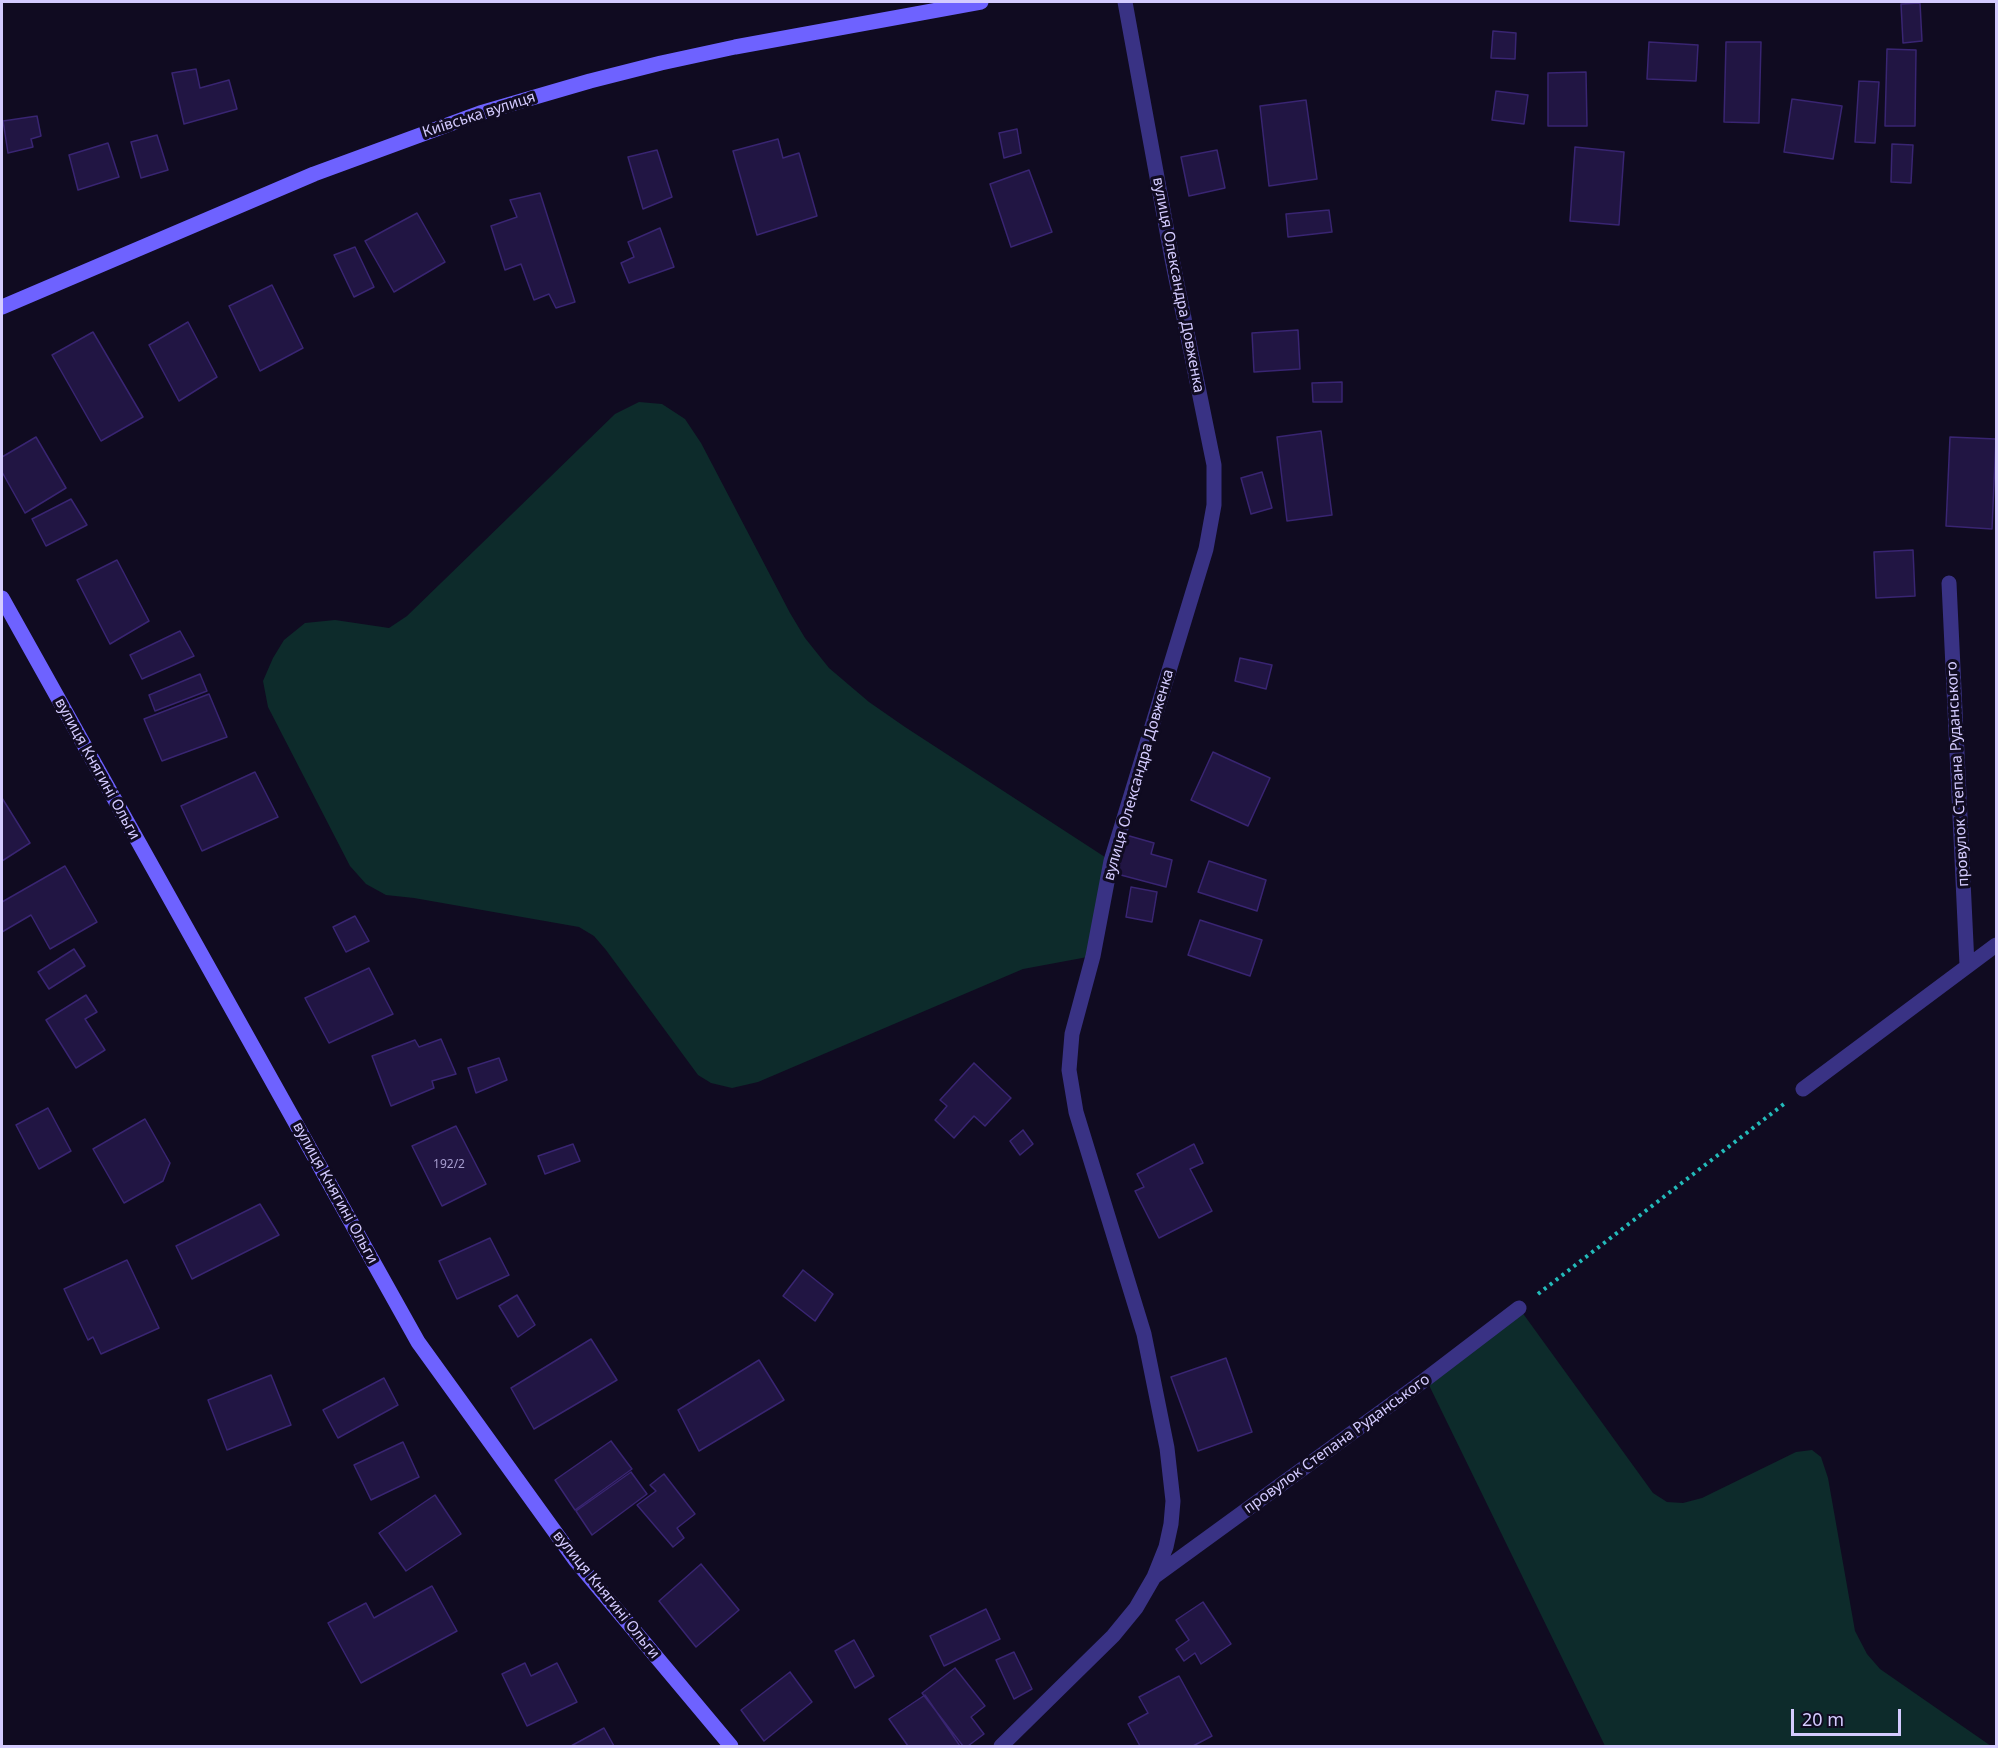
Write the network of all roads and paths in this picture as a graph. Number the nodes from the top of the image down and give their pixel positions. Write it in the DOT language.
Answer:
graph roads {
  1 [pos="981,2"];
  2 [pos="1125,2"];
  3 [pos="2,308"];
  4 [pos="1949,583"];
  5 [pos="2,598"];
  6 [pos="1996,945"];
  7 [pos="1967,965"];
  8 [pos="1803,1089"];
  9 [pos="1519,1308"];
  10 [pos="1154,1577"];
  11 [pos="731,1746"];
  12 [pos="1001,1746"];
  1 -- 3 [label="street, Київська вулиця"];
  2 -- 10 [label="street, вулиця Олександра Довженка"];
  4 -- 7 [label="street, провулок Степана Руданського"];
  5 -- 11 [label="street, вулиця Княгині Ольги"];
  6 -- 7 [label="street"];
  7 -- 8 [label="street"];
  8 -- 9 [label="path"];
  9 -- 10 [label="street, провулок Степана Руданського"];
  10 -- 12 [label="street"];
}
